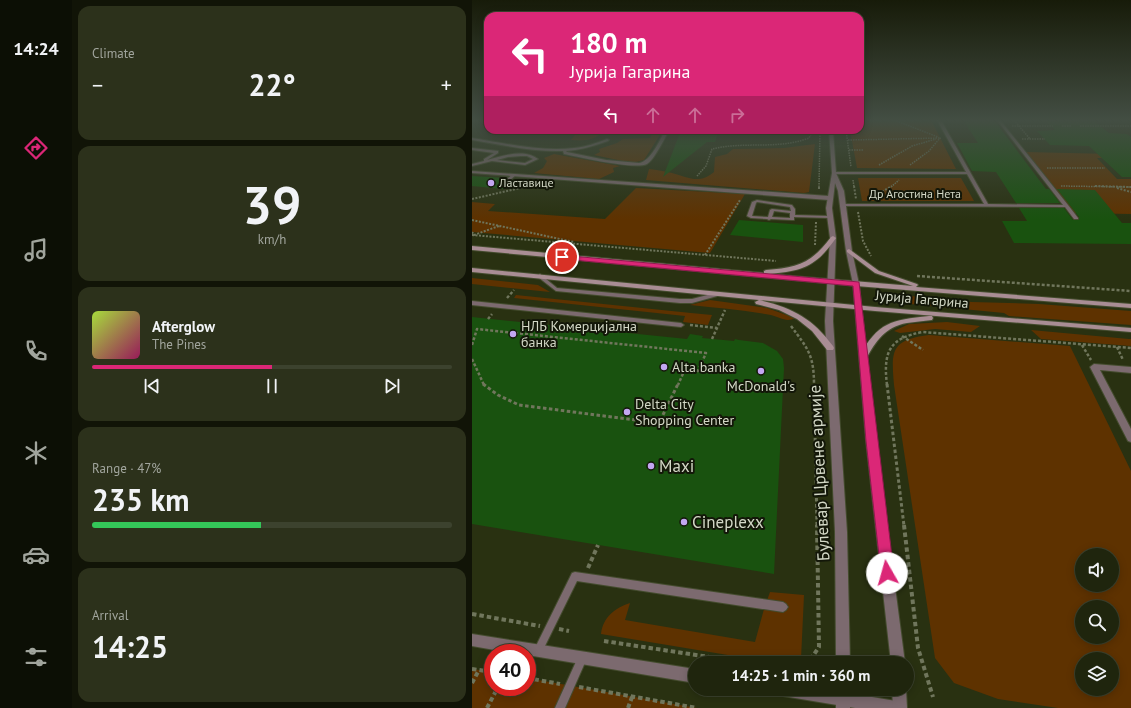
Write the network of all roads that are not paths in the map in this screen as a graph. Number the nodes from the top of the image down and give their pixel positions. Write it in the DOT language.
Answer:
graph roads {
  1 [pos="495,153"];
  2 [pos="565,153"];
  3 [pos="653,153"];
  4 [pos="833,153"];
  5 [pos="958,153"];
  6 [pos="1025,153"];
  7 [pos="492,160"];
  8 [pos="482,162"];
  9 [pos="472,165"];
  10 [pos="472,172"];
  11 [pos="834,173"];
  12 [pos="969,173"];
  13 [pos="829,198"];
  14 [pos="843,204"];
  15 [pos="986,205"];
  16 [pos="1067,206"];
  17 [pos="793,214"];
  18 [pos="830,217"];
  19 [pos="1076,218"];
  20 [pos="769,219"];
  21 [pos="833,238"];
  22 [pos="472,248"];
  23 [pos="849,251"];
  24 [pos="472,270"];
  25 [pos="743,274"];
  26 [pos="540,276"];
  27 [pos="832,282"];
  28 [pos="856,284"];
  29 [pos="947,291"];
  30 [pos="719,294"];
  31 [pos="735,295"];
  32 [pos="472,303"];
  33 [pos="829,304"];
  34 [pos="1131,306"];
  35 [pos="859,308"];
  36 [pos="952,316"];
  37 [pos="682,325"];
  38 [pos="1131,330"];
  39 [pos="830,348"];
  40 [pos="863,358"];
  41 [pos="1131,370"];
  42 [pos="1131,438"];
  43 [pos="783,607"];
  44 [pos="472,640"];
  45 [pos="538,651"];
  46 [pos="843,656"];
  47 [pos="897,656"];
  48 [pos="582,658"];
  49 [pos="688,675"];
  50 [pos="830,696"];
  51 [pos="899,696"];
  52 [pos="843,698"];
  53 [pos="560,708"];
  54 [pos="896,708"];
  55 [pos="900,708"];
  1 -- 8 [label="lane"];
  2 -- 3 [label="lane"];
  4 -- 11 [label="street"];
  5 -- 12 [label="lane, Др Агостина Нета"];
  6 -- 16 [label="lane"];
  7 -- 7 [label="lane"];
  7 -- 8 [label="lane"];
  8 -- 9 [label="lane"];
  10 -- 13 [label="street"];
  11 -- 12 [label="lane, Др Агостина Нета"];
  11 -- 13 [label="street"];
  11 -- 14 [label="street"];
  12 -- 15 [label="lane, Др Агостина Нета"];
  13 -- 18 [label="street"];
  14 -- 15 [label="lane, Др Агостина Нета"];
  14 -- 23 [label="street"];
  15 -- 16 [label="lane, Др Агостина Нета"];
  16 -- 19 [label="lane"];
  17 -- 18 [label="lane"];
  17 -- 20 [label="lane"];
  17 -- 20 [label="lane"];
  17 -- 20 [label="lane"];
  18 -- 21 [label="street"];
  21 -- 25 [label="main road"];
  21 -- 27 [label="street"];
  22 -- 25 [label="main road, Јурија Гагарина"];
  23 -- 28 [label="street"];
  23 -- 29 [label="main road"];
  24 -- 26 [label="main road, Јурија Гагарина"];
  25 -- 27 [label="main road, Јурија Гагарина"];
  26 -- 30 [label="main road, Јурија Гагарина"];
  26 -- 30 [label="lane"];
  27 -- 28 [label="main road, Јурија Гагарина"];
  27 -- 33 [label="street, Булевар Црвене армије"];
  28 -- 29 [label="main road, Јурија Гагарина"];
  28 -- 35 [label="street"];
  29 -- 34 [label="main road, Јурија Гагарина"];
  30 -- 31 [label="main road, Јурија Гагарина"];
  31 -- 33 [label="main road, Јурија Гагарина"];
  31 -- 39 [label="main road"];
  32 -- 37 [label="lane"];
  33 -- 35 [label="main road, Јурија Гагарина"];
  33 -- 39 [label="street, Булевар Црвене армије"];
  35 -- 36 [label="main road, Јурија Гагарина"];
  35 -- 40 [label="street"];
  36 -- 38 [label="main road, Јурија Гагарина"];
  36 -- 40 [label="main road"];
  39 -- 46 [label="street, Булевар Црвене армије"];
  40 -- 47 [label="street"];
  41 -- 42 [label="street"];
  43 -- 45 [label="lane"];
  44 -- 45 [label="street"];
  45 -- 48 [label="street"];
  48 -- 49 [label="street"];
  48 -- 53 [label="lane"];
  50 -- 52 [label="street"];
  51 -- 55 [label="street"];
  52 -- 54 [label="street"];
}
